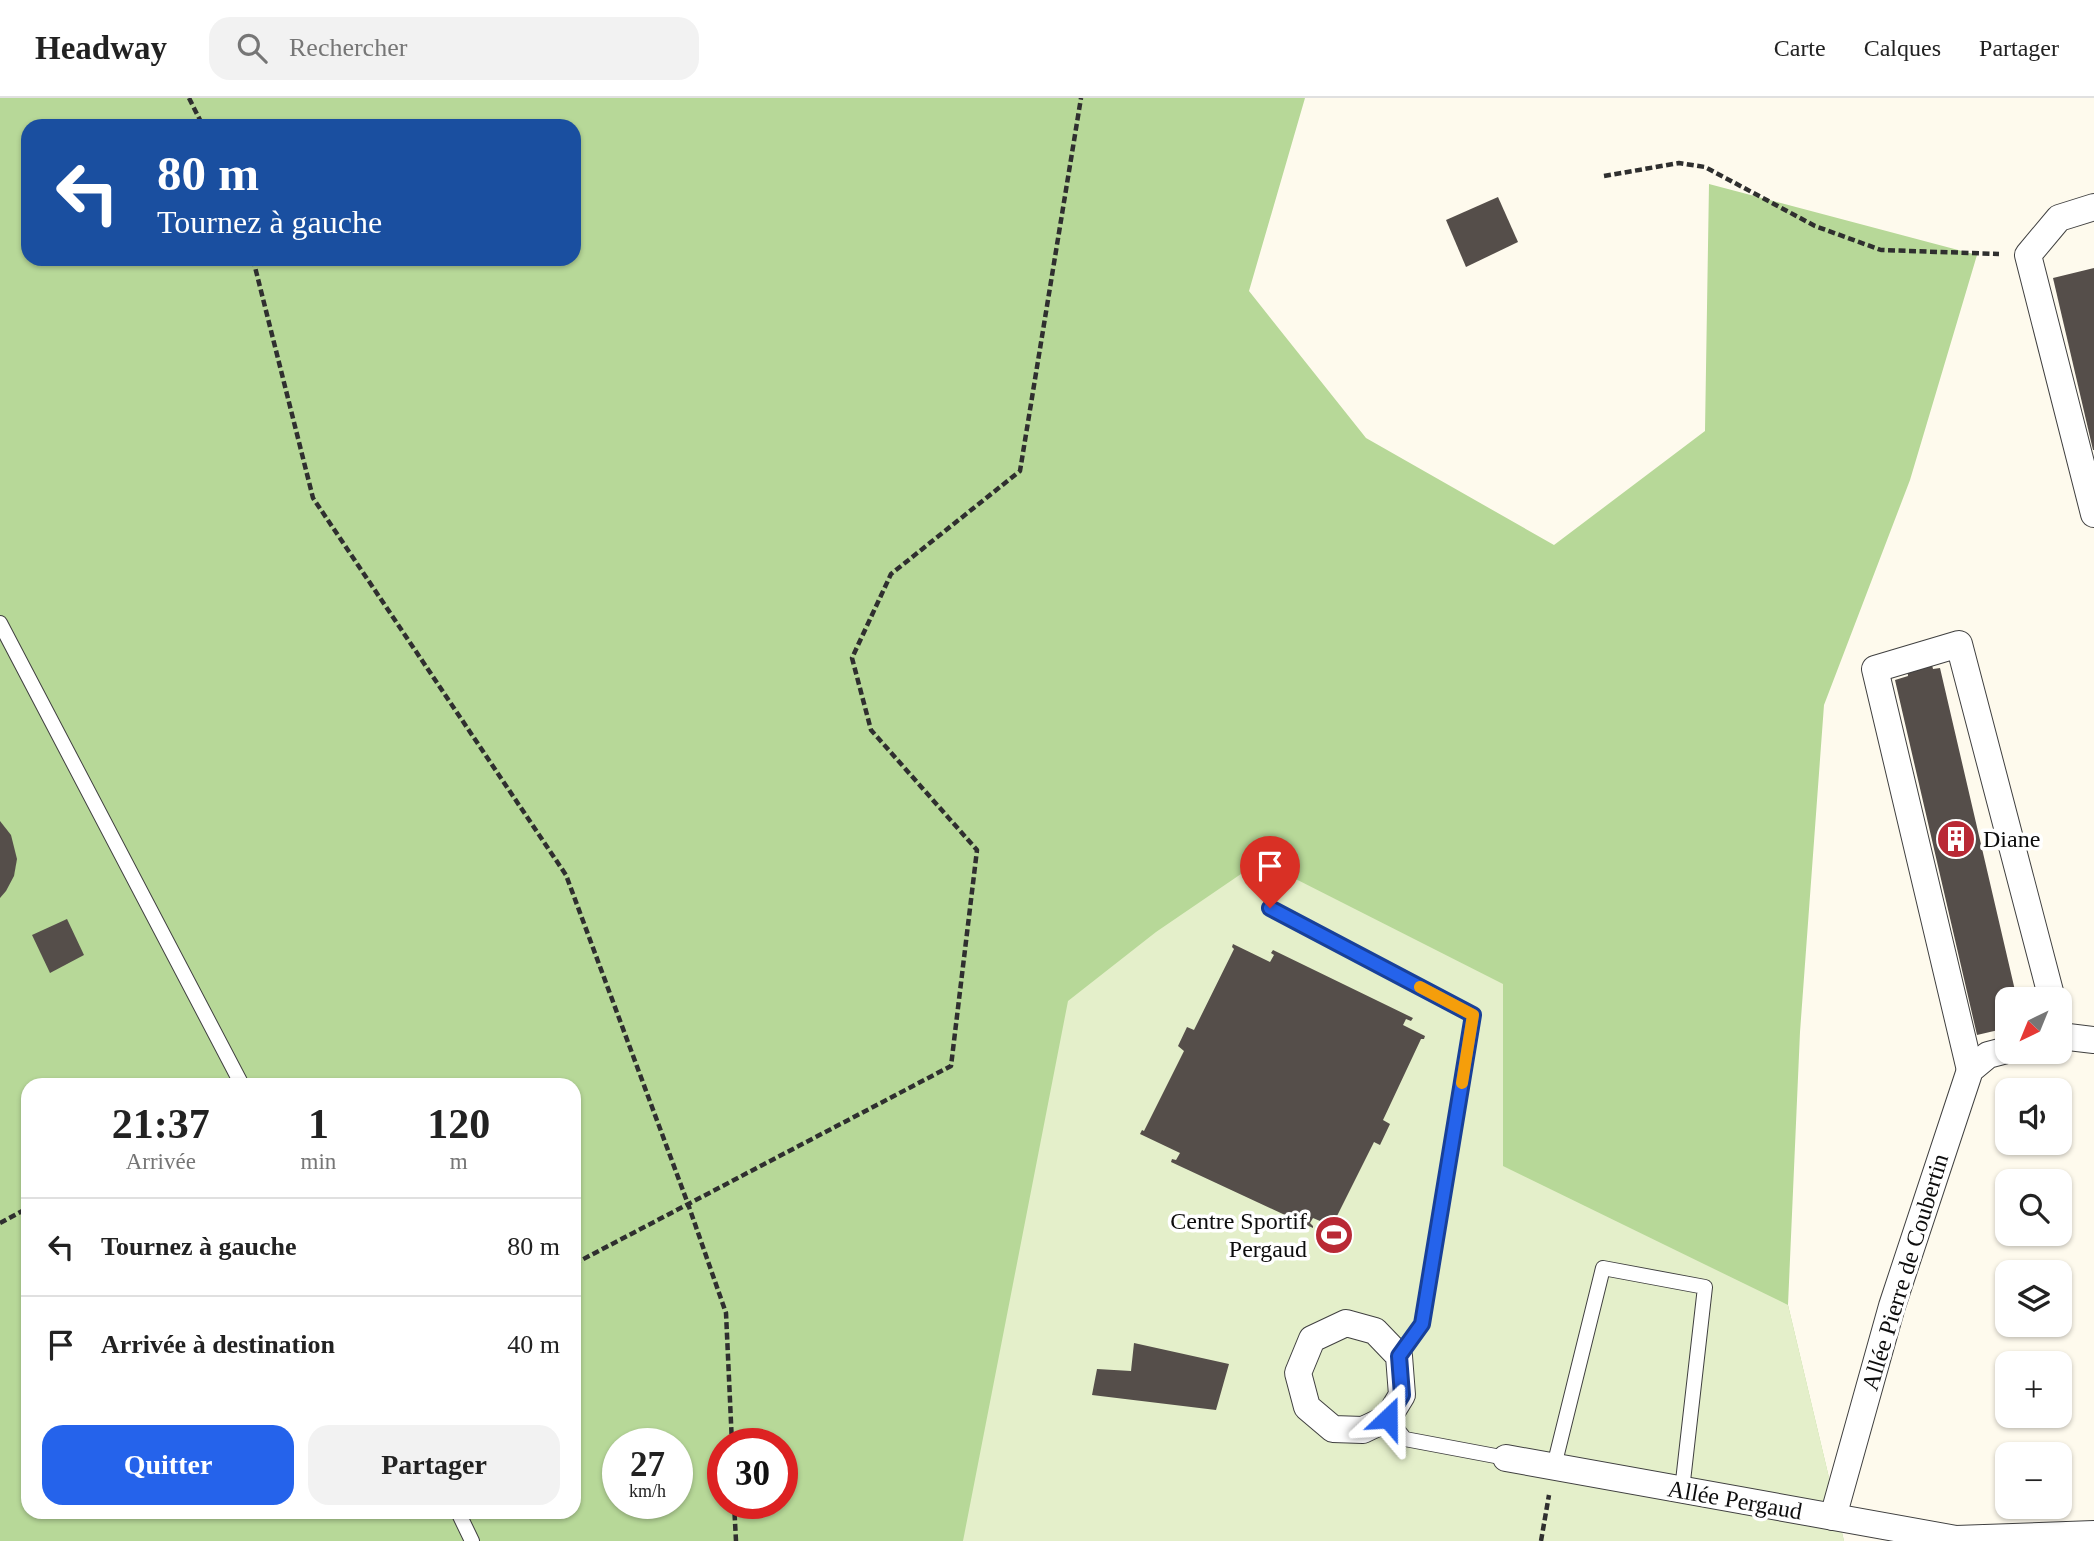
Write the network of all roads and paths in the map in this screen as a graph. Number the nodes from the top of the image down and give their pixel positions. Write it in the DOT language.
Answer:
graph roads {
  1 [pos="189,98"];
  2 [pos="1081,98"];
  3 [pos="200,119"];
  4 [pos="1604,176"];
  5 [pos="2094,207"];
  6 [pos="2028,256"];
  7 [pos="255,266"];
  8 [pos="2094,514"];
  9 [pos="0,623"];
  10 [pos="1270,908"];
  11 [pos="2049,987"];
  12 [pos="2072,1036"];
  13 [pos="2094,1040"];
  14 [pos="1995,1053"];
  15 [pos="1970,1070"];
  16 [pos="238,1078"];
  17 [pos="688,1204"];
  18 [pos="21,1212"];
  19 [pos="0,1223"];
  20 [pos="581,1260"];
  21 [pos="1399,1356"];
  22 [pos="1388,1418"];
  23 [pos="731,1428"];
  24 [pos="1506,1458"];
  25 [pos="1554,1466"];
  26 [pos="1682,1490"];
  27 [pos="1833,1517"];
  28 [pos="461,1519"];
  29 [pos="735,1519"];
  30 [pos="2094,1534"];
  31 [pos="472,1541"];
  32 [pos="736,1541"];
  33 [pos="1541,1541"];
  1 -- 3 [label="path"];
  2 -- 17 [label="path"];
  4 -- 6 [label="path"];
  5 -- 6 [label="street"];
  6 -- 8 [label="street"];
  7 -- 17 [label="path"];
  9 -- 16 [label="lane"];
  10 -- 21 [label="lane"];
  11 -- 15 [label="street"];
  12 -- 13 [label="street"];
  14 -- 15 [label="street"];
  15 -- 27 [label="street, Allée Pierre de Coubertin"];
  17 -- 20 [label="path"];
  17 -- 23 [label="path"];
  18 -- 19 [label="path"];
  21 -- 22 [label="street"];
  21 -- 22 [label="street"];
  22 -- 24 [label="lane, Allée Pergaud"];
  24 -- 25 [label="street, Allée Pergaud"];
  25 -- 26 [label="street, Allée Pergaud"];
  25 -- 26 [label="lane"];
  25 -- 33 [label="path"];
  26 -- 27 [label="street, Allée Pergaud"];
  27 -- 30 [label="street, Allée Pergaud"];
  28 -- 31 [label="lane"];
  29 -- 32 [label="path"];
}
